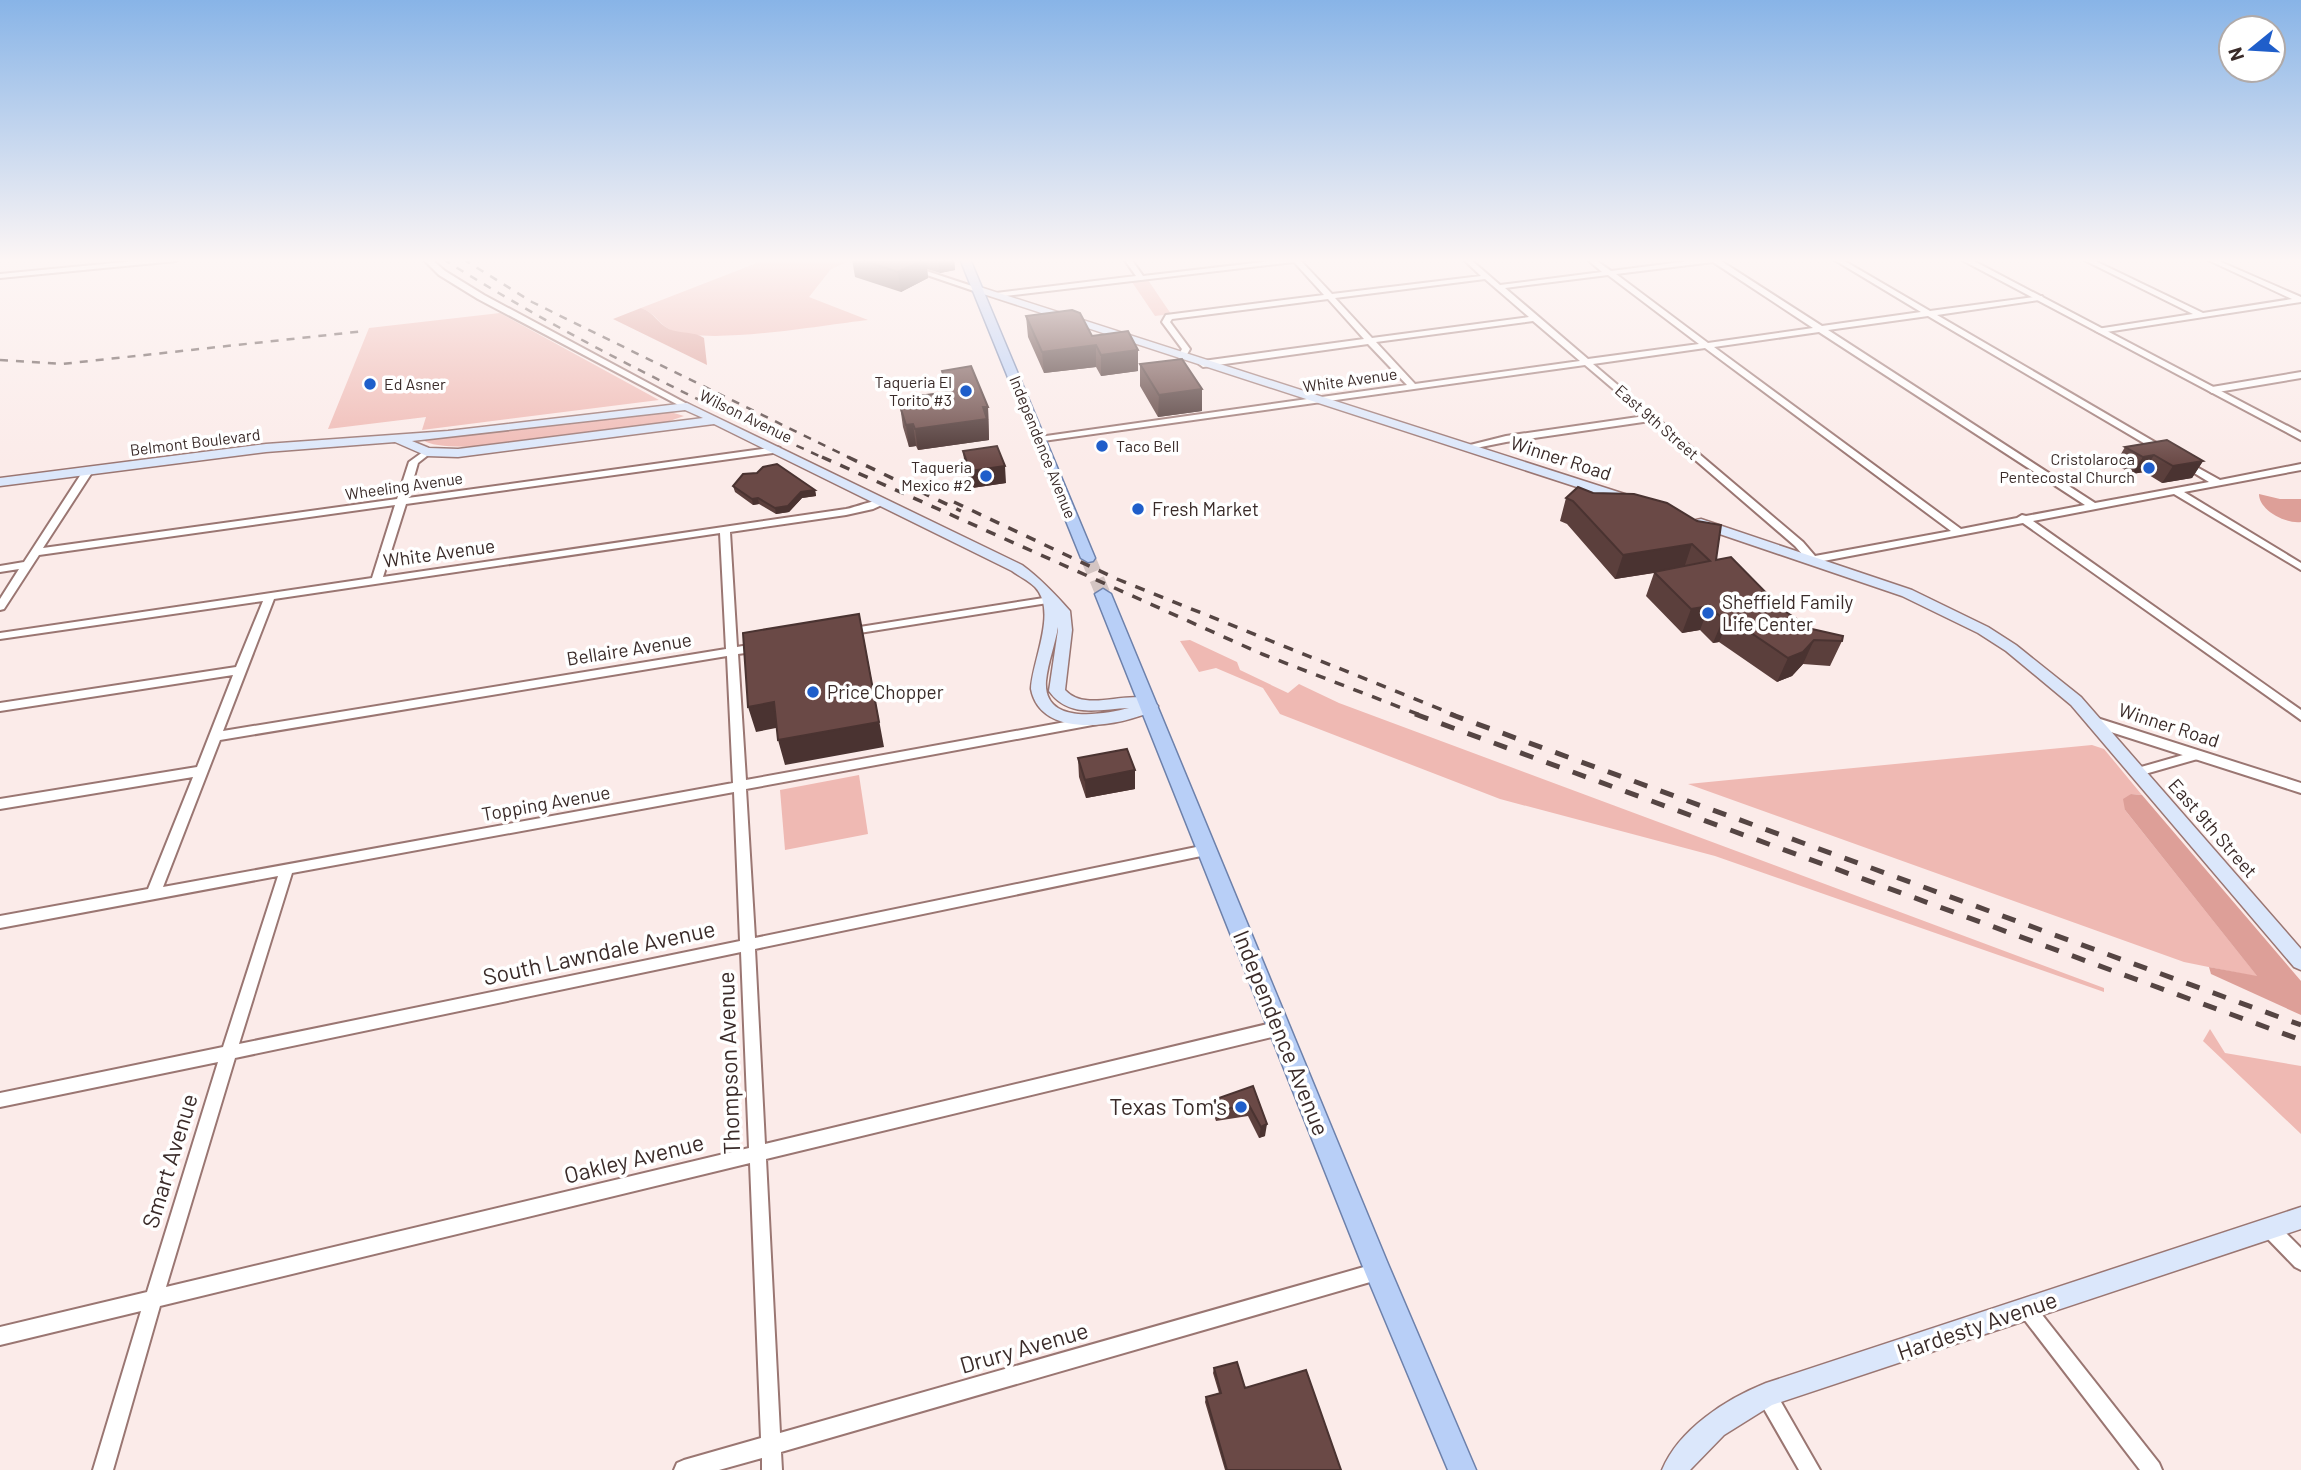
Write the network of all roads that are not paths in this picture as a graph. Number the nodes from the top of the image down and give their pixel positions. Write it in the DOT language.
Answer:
graph roads {
  1 [pos="539,328"];
  2 [pos="993,328"];
  3 [pos="1095,328"];
  4 [pos="1170,328"];
  5 [pos="1360,328"];
  6 [pos="1460,328"];
  7 [pos="1546,328"];
  8 [pos="1683,328"];
  9 [pos="1831,328"];
  10 [pos="1953,328"];
  11 [pos="2094,328"];
  12 [pos="2121,328"];
  13 [pos="1821,329"];
  14 [pos="2100,331"];
  15 [pos="1371,339"];
  16 [pos="1707,345"];
  17 [pos="1182,356"];
  18 [pos="1588,363"];
  19 [pos="1203,364"];
  20 [pos="2301,375"];
  21 [pos="1413,387"];
  22 [pos="2212,390"];
  23 [pos="1317,401"];
  24 [pos="687,406"];
  25 [pos="1652,418"];
  26 [pos="715,420"];
  27 [pos="2301,437"];
  28 [pos="394,438"];
  29 [pos="1039,440"];
  30 [pos="1469,449"];
  31 [pos="777,450"];
  32 [pos="427,452"];
  33 [pos="2301,467"];
  34 [pos="88,471"];
  35 [pos="0,482"];
  36 [pos="2217,482"];
  37 [pos="2174,490"];
  38 [pos="400,502"];
  39 [pos="881,502"];
  40 [pos="1638,503"];
  41 [pos="2091,505"];
  42 [pos="2022,518"];
  43 [pos="1687,519"];
  44 [pos="725,529"];
  45 [pos="1958,530"];
  46 [pos="36,552"];
  47 [pos="1088,558"];
  48 [pos="1813,560"];
  49 [pos="27,565"];
  50 [pos="2301,567"];
  51 [pos="0,569"];
  52 [pos="377,580"];
  53 [pos="1103,594"];
  54 [pos="270,596"];
  55 [pos="1050,600"];
  56 [pos="0,607"];
  57 [pos="830,635"];
  58 [pos="0,636"];
  59 [pos="778,644"];
  60 [pos="733,651"];
  61 [pos="240,670"];
  62 [pos="1150,706"];
  63 [pos="0,707"];
  64 [pos="2301,716"];
  65 [pos="1098,720"];
  66 [pos="2094,722"];
  67 [pos="214,737"];
  68 [pos="2197,755"];
  69 [pos="200,771"];
  70 [pos="2138,772"];
  71 [pos="741,787"];
  72 [pos="2301,788"];
  73 [pos="0,804"];
  74 [pos="1206,850"];
  75 [pos="287,869"];
  76 [pos="153,894"];
  77 [pos="0,922"];
  78 [pos="748,946"];
  79 [pos="2301,962"];
  80 [pos="1280,1028"];
  81 [pos="230,1052"];
  82 [pos="0,1100"];
  83 [pos="756,1153"];
  84 [pos="2301,1218"];
  85 [pos="2269,1228"];
  86 [pos="2301,1261"];
  87 [pos="1378,1272"];
  88 [pos="153,1300"];
  89 [pos="2026,1308"];
  90 [pos="0,1336"];
  91 [pos="1766,1395"];
  92 [pos="770,1446"];
  93 [pos="103,1470"];
  94 [pos="684,1470"];
  95 [pos="772,1470"];
  96 [pos="1462,1470"];
  97 [pos="1675,1470"];
  98 [pos="1810,1470"];
  99 [pos="2152,1470"];
  1 -- 24 [label="street, Wilson Avenue"];
  2 -- 29 [label="main road, Independence Avenue"];
  3 -- 17 [label="main road, Winner Road"];
  4 -- 17 [label="street"];
  5 -- 15 [label="street"];
  6 -- 15 [label="street"];
  7 -- 18 [label="street, East 9th Street"];
  8 -- 16 [label="street"];
  9 -- 13 [label="street, White Avenue"];
  10 -- 36 [label="street"];
  11 -- 14 [label="street"];
  12 -- 14 [label="street"];
  13 -- 16 [label="street, White Avenue"];
  13 -- 41 [label="street"];
  14 -- 22 [label="street"];
  15 -- 19 [label="street"];
  15 -- 21 [label="street"];
  16 -- 18 [label="street, White Avenue"];
  16 -- 45 [label="street"];
  17 -- 19 [label="main road, Winner Road"];
  18 -- 21 [label="street, White Avenue"];
  18 -- 25 [label="street, East 9th Street"];
  19 -- 23 [label="main road, Winner Road"];
  20 -- 22 [label="street"];
  21 -- 23 [label="street, White Avenue"];
  22 -- 27 [label="street"];
  23 -- 29 [label="street, White Avenue"];
  23 -- 30 [label="main road, Winner Road"];
  24 -- 26 [label="main road, Wilson Avenue"];
  24 -- 28 [label="main road, Belmont Boulevard"];
  25 -- 30 [label="street"];
  25 -- 48 [label="street, East 9th Street"];
  26 -- 31 [label="main road, Wilson Avenue"];
  26 -- 32 [label="main road, Belmont Boulevard"];
  28 -- 32 [label="main road, Belmont Boulevard"];
  28 -- 34 [label="main road, Belmont Boulevard"];
  29 -- 47 [label="main road, Independence Avenue"];
  30 -- 40 [label="main road, Winner Road"];
  31 -- 38 [label="street, Wheeling Avenue"];
  31 -- 39 [label="main road, Wilson Avenue"];
  32 -- 38 [label="street"];
  33 -- 36 [label="street"];
  34 -- 35 [label="main road, Belmont Boulevard"];
  34 -- 46 [label="street"];
  36 -- 37 [label="street"];
  37 -- 41 [label="street"];
  37 -- 50 [label="street"];
  38 -- 46 [label="street, Wheeling Avenue"];
  38 -- 52 [label="street"];
  39 -- 44 [label="street, White Avenue"];
  39 -- 55 [label="main road, Wilson Avenue"];
  41 -- 42 [label="street"];
  42 -- 45 [label="street"];
  42 -- 64 [label="street"];
  43 -- 48 [label="main road, Winner Road"];
  44 -- 52 [label="street, White Avenue"];
  44 -- 60 [label="street, Thompson Avenue"];
  45 -- 48 [label="street"];
  46 -- 49 [label="street"];
  48 -- 66 [label="main road, Winner Road"];
  49 -- 51 [label="street"];
  49 -- 56 [label="street"];
  52 -- 54 [label="street, White Avenue"];
  53 -- 62 [label="main road, Independence Avenue"];
  54 -- 58 [label="street, White Avenue"];
  54 -- 61 [label="street"];
  55 -- 57 [label="street"];
  55 -- 62 [label="main road, Wilson Avenue"];
  55 -- 65 [label="main road"];
  59 -- 60 [label="street, Bellaire Avenue"];
  60 -- 67 [label="street, Bellaire Avenue"];
  60 -- 71 [label="street, Thompson Avenue"];
  61 -- 63 [label="street"];
  61 -- 67 [label="street"];
  62 -- 65 [label="main road"];
  62 -- 74 [label="main road, Independence Avenue"];
  65 -- 71 [label="street, Topping Avenue"];
  66 -- 68 [label="street, Winner Road"];
  66 -- 70 [label="main road, East 9th Street"];
  67 -- 69 [label="street"];
  68 -- 70 [label="street"];
  68 -- 72 [label="street, Winner Road"];
  69 -- 73 [label="street"];
  69 -- 76 [label="street"];
  70 -- 79 [label="main road, East 9th Street"];
  71 -- 75 [label="street, Topping Avenue"];
  71 -- 78 [label="street, Thompson Avenue"];
  74 -- 78 [label="street, South Lawndale Avenue"];
  74 -- 80 [label="main road, Independence Avenue"];
  75 -- 76 [label="street, Topping Avenue"];
  75 -- 81 [label="street, Smart Avenue"];
  76 -- 77 [label="street, Topping Avenue"];
  78 -- 81 [label="street, South Lawndale Avenue"];
  78 -- 83 [label="street, Thompson Avenue"];
  80 -- 83 [label="street, Oakley Avenue"];
  80 -- 87 [label="main road, Independence Avenue"];
  81 -- 82 [label="street, South Lawndale Avenue"];
  81 -- 88 [label="street, Smart Avenue"];
  83 -- 88 [label="street, Oakley Avenue"];
  83 -- 92 [label="street, Thompson Avenue"];
  84 -- 85 [label="main road, Hardesty Avenue"];
  85 -- 86 [label="street"];
  85 -- 89 [label="main road, Hardesty Avenue"];
  87 -- 92 [label="street, Drury Avenue"];
  87 -- 96 [label="main road, Independence Avenue"];
  88 -- 90 [label="street, Oakley Avenue"];
  88 -- 93 [label="street, Smart Avenue"];
  89 -- 91 [label="main road, Hardesty Avenue"];
  89 -- 99 [label="street"];
  91 -- 97 [label="main road, Hardesty Avenue"];
  91 -- 98 [label="street"];
  92 -- 94 [label="street, Drury Avenue"];
  92 -- 95 [label="street, Thompson Avenue"];
}
